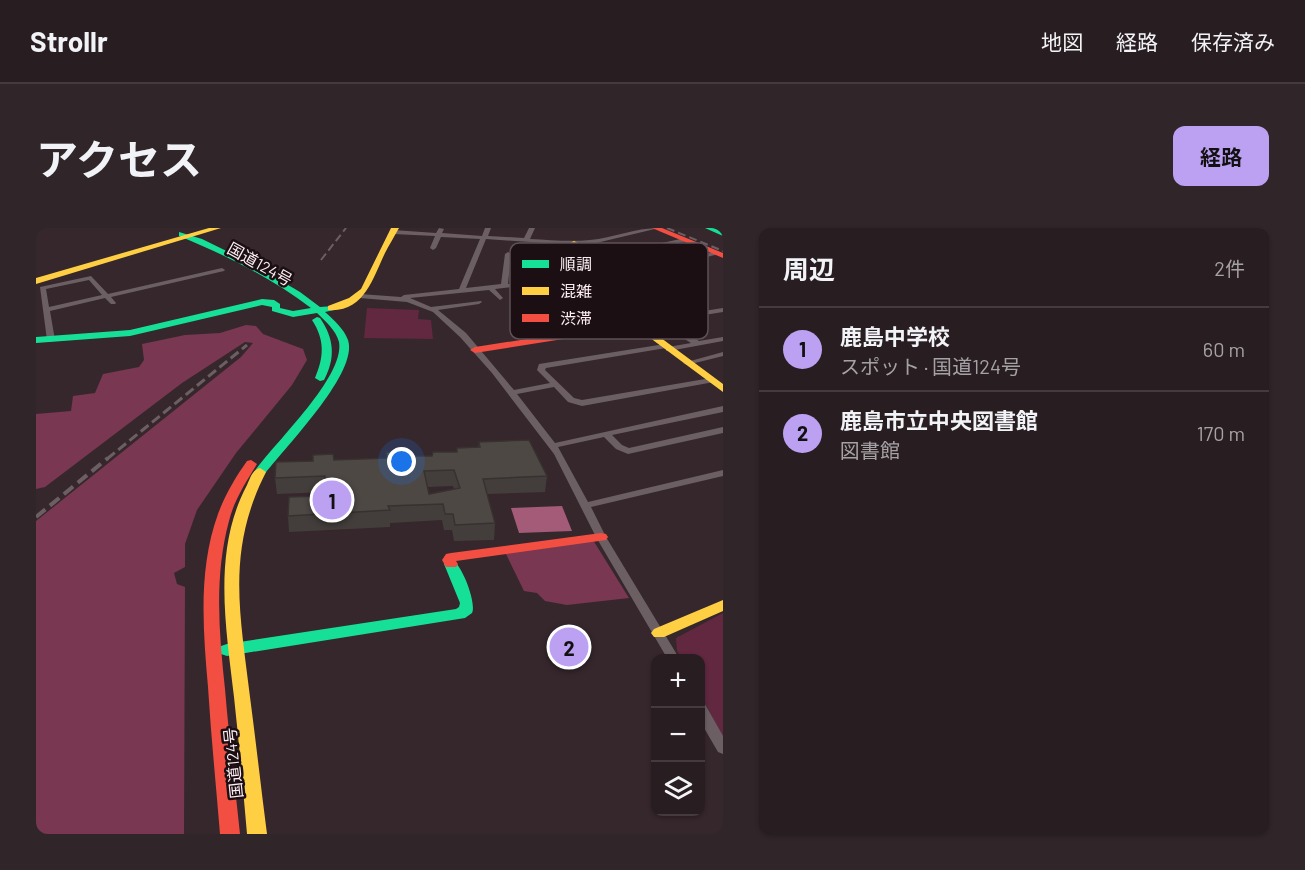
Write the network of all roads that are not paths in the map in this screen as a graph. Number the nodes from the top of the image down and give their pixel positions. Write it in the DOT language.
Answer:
graph roads {
  1 [pos="217,228"];
  2 [pos="488,228"];
  3 [pos="532,228"];
  4 [pos="656,228"];
  5 [pos="709,228"];
  6 [pos="394,230"];
  7 [pos="440,231"];
  8 [pos="187,233"];
  9 [pos="723,234"];
  10 [pos="483,237"];
  11 [pos="526,240"];
  12 [pos="685,240"];
  13 [pos="532,243"];
  14 [pos="591,243"];
  15 [pos="672,243"];
  16 [pos="692,243"];
  17 [pos="434,248"];
  18 [pos="508,254"];
  19 [pos="222,270"];
  20 [pos="38,283"];
  21 [pos="510,284"];
  22 [pos="504,285"];
  23 [pos="490,286"];
  24 [pos="142,288"];
  25 [pos="462,289"];
  26 [pos="107,296"];
  27 [pos="151,296"];
  28 [pos="360,296"];
  29 [pos="500,298"];
  30 [pos="395,299"];
  31 [pos="479,302"];
  32 [pos="113,303"];
  33 [pos="49,309"];
  34 [pos="431,309"];
  35 [pos="723,310"];
  36 [pos="315,311"];
  37 [pos="708,312"];
  38 [pos="546,339"];
  39 [pos="655,339"];
  40 [pos="690,339"];
  41 [pos="723,339"];
  42 [pos="36,340"];
  43 [pos="51,340"];
  44 [pos="698,344"];
  45 [pos="667,348"];
  46 [pos="475,350"];
  47 [pos="723,354"];
  48 [pos="687,363"];
  49 [pos="554,385"];
  50 [pos="719,386"];
  51 [pos="512,393"];
  52 [pos="723,409"];
  53 [pos="723,430"];
  54 [pos="606,434"];
  55 [pos="552,446"];
  56 [pos="723,473"];
  57 [pos="584,506"];
  58 [pos="601,537"];
  59 [pos="723,605"];
  60 [pos="659,633"];
  61 [pos="237,648"];
  62 [pos="214,652"];
  63 [pos="671,654"];
  64 [pos="705,717"];
  65 [pos="723,748"];
  66 [pos="230,834"];
  67 [pos="257,834"];
  1 -- 8 [label="main road"];
  2 -- 10 [label="street"];
  3 -- 11 [label="street"];
  4 -- 12 [label="main road"];
  4 -- 14 [label="street"];
  5 -- 9 [label="main road"];
  6 -- 7 [label="street"];
  6 -- 28 [label="main road"];
  7 -- 10 [label="street"];
  7 -- 17 [label="street"];
  8 -- 20 [label="main road"];
  8 -- 36 [label="main road, 国道124号"];
  10 -- 11 [label="street"];
  10 -- 25 [label="street"];
  11 -- 13 [label="street"];
  12 -- 15 [label="street"];
  12 -- 16 [label="main road"];
  18 -- 22 [label="street"];
  19 -- 24 [label="street"];
  20 -- 26 [label="street"];
  20 -- 43 [label="street"];
  21 -- 22 [label="street"];
  22 -- 23 [label="street"];
  23 -- 25 [label="street"];
  23 -- 29 [label="street"];
  24 -- 26 [label="street"];
  24 -- 27 [label="street"];
  25 -- 30 [label="street"];
  26 -- 32 [label="street"];
  26 -- 33 [label="street"];
  28 -- 30 [label="street"];
  28 -- 36 [label="main road"];
  30 -- 34 [label="street"];
  31 -- 34 [label="street"];
  34 -- 46 [label="street"];
  35 -- 37 [label="street"];
  36 -- 43 [label="main road"];
  36 -- 61 [label="main road, 国道124号"];
  36 -- 62 [label="main road, 国道124号"];
  38 -- 46 [label="main road"];
  39 -- 45 [label="main road"];
  40 -- 44 [label="street"];
  41 -- 44 [label="street"];
  42 -- 43 [label="main road"];
  44 -- 45 [label="street"];
  45 -- 48 [label="main road"];
  45 -- 49 [label="street"];
  46 -- 51 [label="street"];
  47 -- 48 [label="street"];
  48 -- 50 [label="main road"];
  49 -- 50 [label="street"];
  49 -- 51 [label="street"];
  51 -- 55 [label="street"];
  52 -- 54 [label="street"];
  53 -- 54 [label="street"];
  54 -- 55 [label="street"];
  55 -- 57 [label="street"];
  56 -- 57 [label="street"];
  57 -- 58 [label="street"];
  58 -- 60 [label="street"];
  58 -- 61 [label="main road"];
  59 -- 60 [label="main road"];
  60 -- 63 [label="street"];
  61 -- 62 [label="main road"];
  61 -- 67 [label="main road, 国道124号"];
  62 -- 66 [label="main road, 国道124号"];
  64 -- 65 [label="street"];
}
